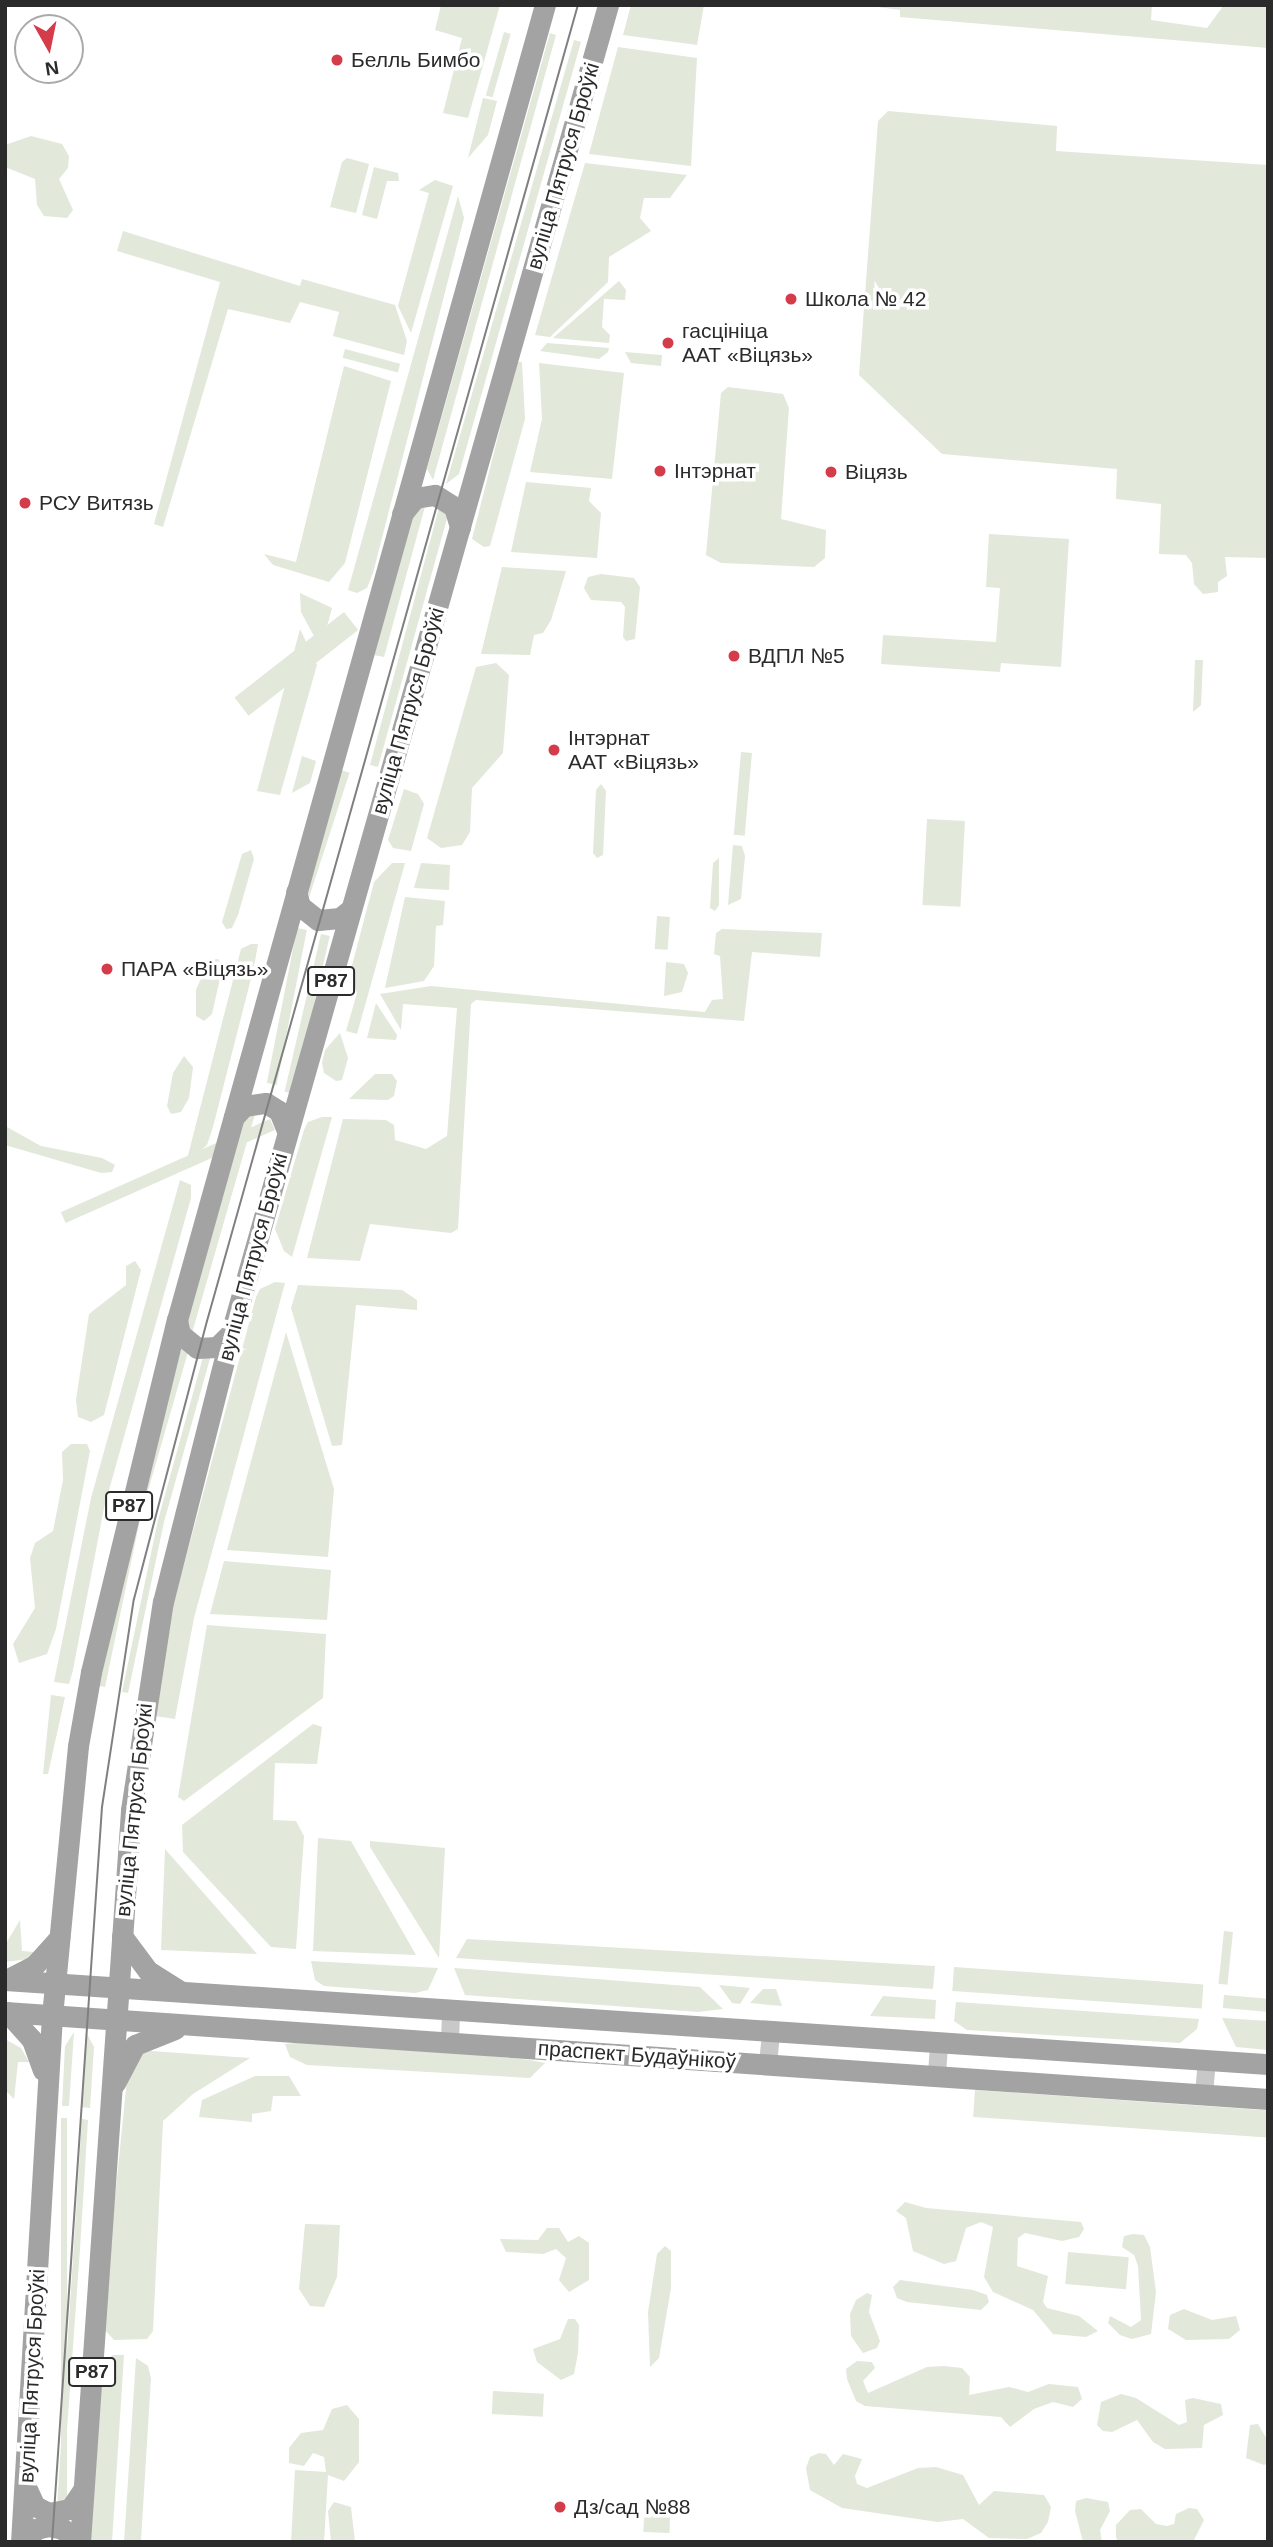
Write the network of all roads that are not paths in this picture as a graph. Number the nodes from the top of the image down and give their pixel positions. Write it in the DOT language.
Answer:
graph roads {
  1 [pos="545,5"];
  2 [pos="608,5"];
  3 [pos="417,462"];
  4 [pos="474,477"];
  5 [pos="402,514"];
  6 [pos="460,527"];
  7 [pos="296,892"];
  8 [pos="351,909"];
  9 [pos="234,1117"];
  10 [pos="288,1131"];
  11 [pos="177,1320"];
  12 [pos="231,1333"];
  13 [pos="122,1936"];
  14 [pos="59,1938"];
  15 [pos="6,1980"];
  16 [pos="55,1984"];
  17 [pos="116,1989"];
  18 [pos="187,1995"];
  19 [pos="6,2012"];
  20 [pos="450,2012"];
  21 [pos="52,2016"];
  22 [pos="114,2020"];
  23 [pos="191,2025"];
  24 [pos="771,2033"];
  25 [pos="450,2042"];
  26 [pos="939,2043"];
  27 [pos="1207,2060"];
  28 [pos="768,2063"];
  29 [pos="1268,2064"];
  30 [pos="937,2074"];
  31 [pos="1204,2094"];
  32 [pos="47,2096"];
  33 [pos="110,2098"];
  34 [pos="1268,2099"];
  35 [pos="25,2485"];
  36 [pos="82,2491"];
  37 [pos="22,2542"];
  38 [pos="78,2542"];
  1 -- 3 [label="main road, вуліца Пятруся Броўкі / Р87"];
  2 -- 4 [label="main road, вуліца Пятруся Броўкі / Р87"];
  3 -- 4 [label="main road"];
  3 -- 5 [label="main road, вуліца Пятруся Броўкі / Р87"];
  4 -- 6 [label="main road, вуліца Пятруся Броўкі / Р87"];
  5 -- 6 [label="main road"];
  5 -- 7 [label="main road, вуліца Пятруся Броўкі / Р87"];
  6 -- 8 [label="main road, вуліца Пятруся Броўкі / Р87"];
  7 -- 8 [label="main road"];
  7 -- 9 [label="main road, вуліца Пятруся Броўкі / Р87"];
  8 -- 10 [label="main road, вуліца Пятруся Броўкі / Р87"];
  9 -- 10 [label="main road"];
  9 -- 11 [label="main road, вуліца Пятруся Броўкі / Р87"];
  10 -- 12 [label="main road, вуліца Пятруся Броўкі / Р87"];
  11 -- 12 [label="main road"];
  11 -- 14 [label="main road, вуліца Пятруся Броўкі / Р87"];
  12 -- 13 [label="main road, вуліца Пятруся Броўкі / Р87"];
  13 -- 17 [label="main road, вуліца Пятруся Броўкі / Р87"];
  13 -- 18 [label="main road"];
  14 -- 15 [label="main road"];
  14 -- 16 [label="main road, вуліца Пятруся Броўкі / Р87"];
  15 -- 16 [label="main road, праспект Будаўнікоў"];
  16 -- 17 [label="main road, праспект Будаўнікоў"];
  16 -- 21 [label="main road, вуліца Пятруся Броўкі / Р87"];
  17 -- 18 [label="main road, праспект Будаўнікоў"];
  17 -- 22 [label="main road, вуліца Пятруся Броўкі / Р87"];
  18 -- 20 [label="main road, праспект Будаўнікоў"];
  19 -- 21 [label="main road, праспект Будаўнікоў"];
  19 -- 32 [label="main road"];
  20 -- 24 [label="main road, праспект Будаўнікоў"];
  20 -- 25 [label="street"];
  21 -- 22 [label="main road, праспект Будаўнікоў"];
  21 -- 32 [label="main road, вуліца Пятруся Броўкі / Р87"];
  22 -- 23 [label="main road, праспект Будаўнікоў"];
  22 -- 33 [label="main road, вуліца Пятруся Броўкі / Р87"];
  23 -- 25 [label="main road, праспект Будаўнікоў"];
  23 -- 33 [label="main road"];
  24 -- 26 [label="main road, праспект Будаўнікоў"];
  24 -- 28 [label="street"];
  25 -- 28 [label="main road, праспект Будаўнікоў"];
  26 -- 27 [label="main road, праспект Будаўнікоў"];
  26 -- 30 [label="street"];
  27 -- 29 [label="main road, праспект Будаўнікоў"];
  27 -- 31 [label="street"];
  28 -- 30 [label="main road, праспект Будаўнікоў"];
  30 -- 31 [label="main road, праспект Будаўнікоў"];
  31 -- 34 [label="main road, праспект Будаўнікоў"];
  32 -- 35 [label="main road, вуліца Пятруся Броўкі / Р87"];
  33 -- 36 [label="main road, вуліца Пятруся Броўкі / Р87"];
  35 -- 36 [label="main road"];
  35 -- 37 [label="main road, вуліца Пятруся Броўкі / Р87"];
  36 -- 38 [label="main road, вуліца Пятруся Броўкі / Р87"];
  37 -- 38 [label="main road"];
}
